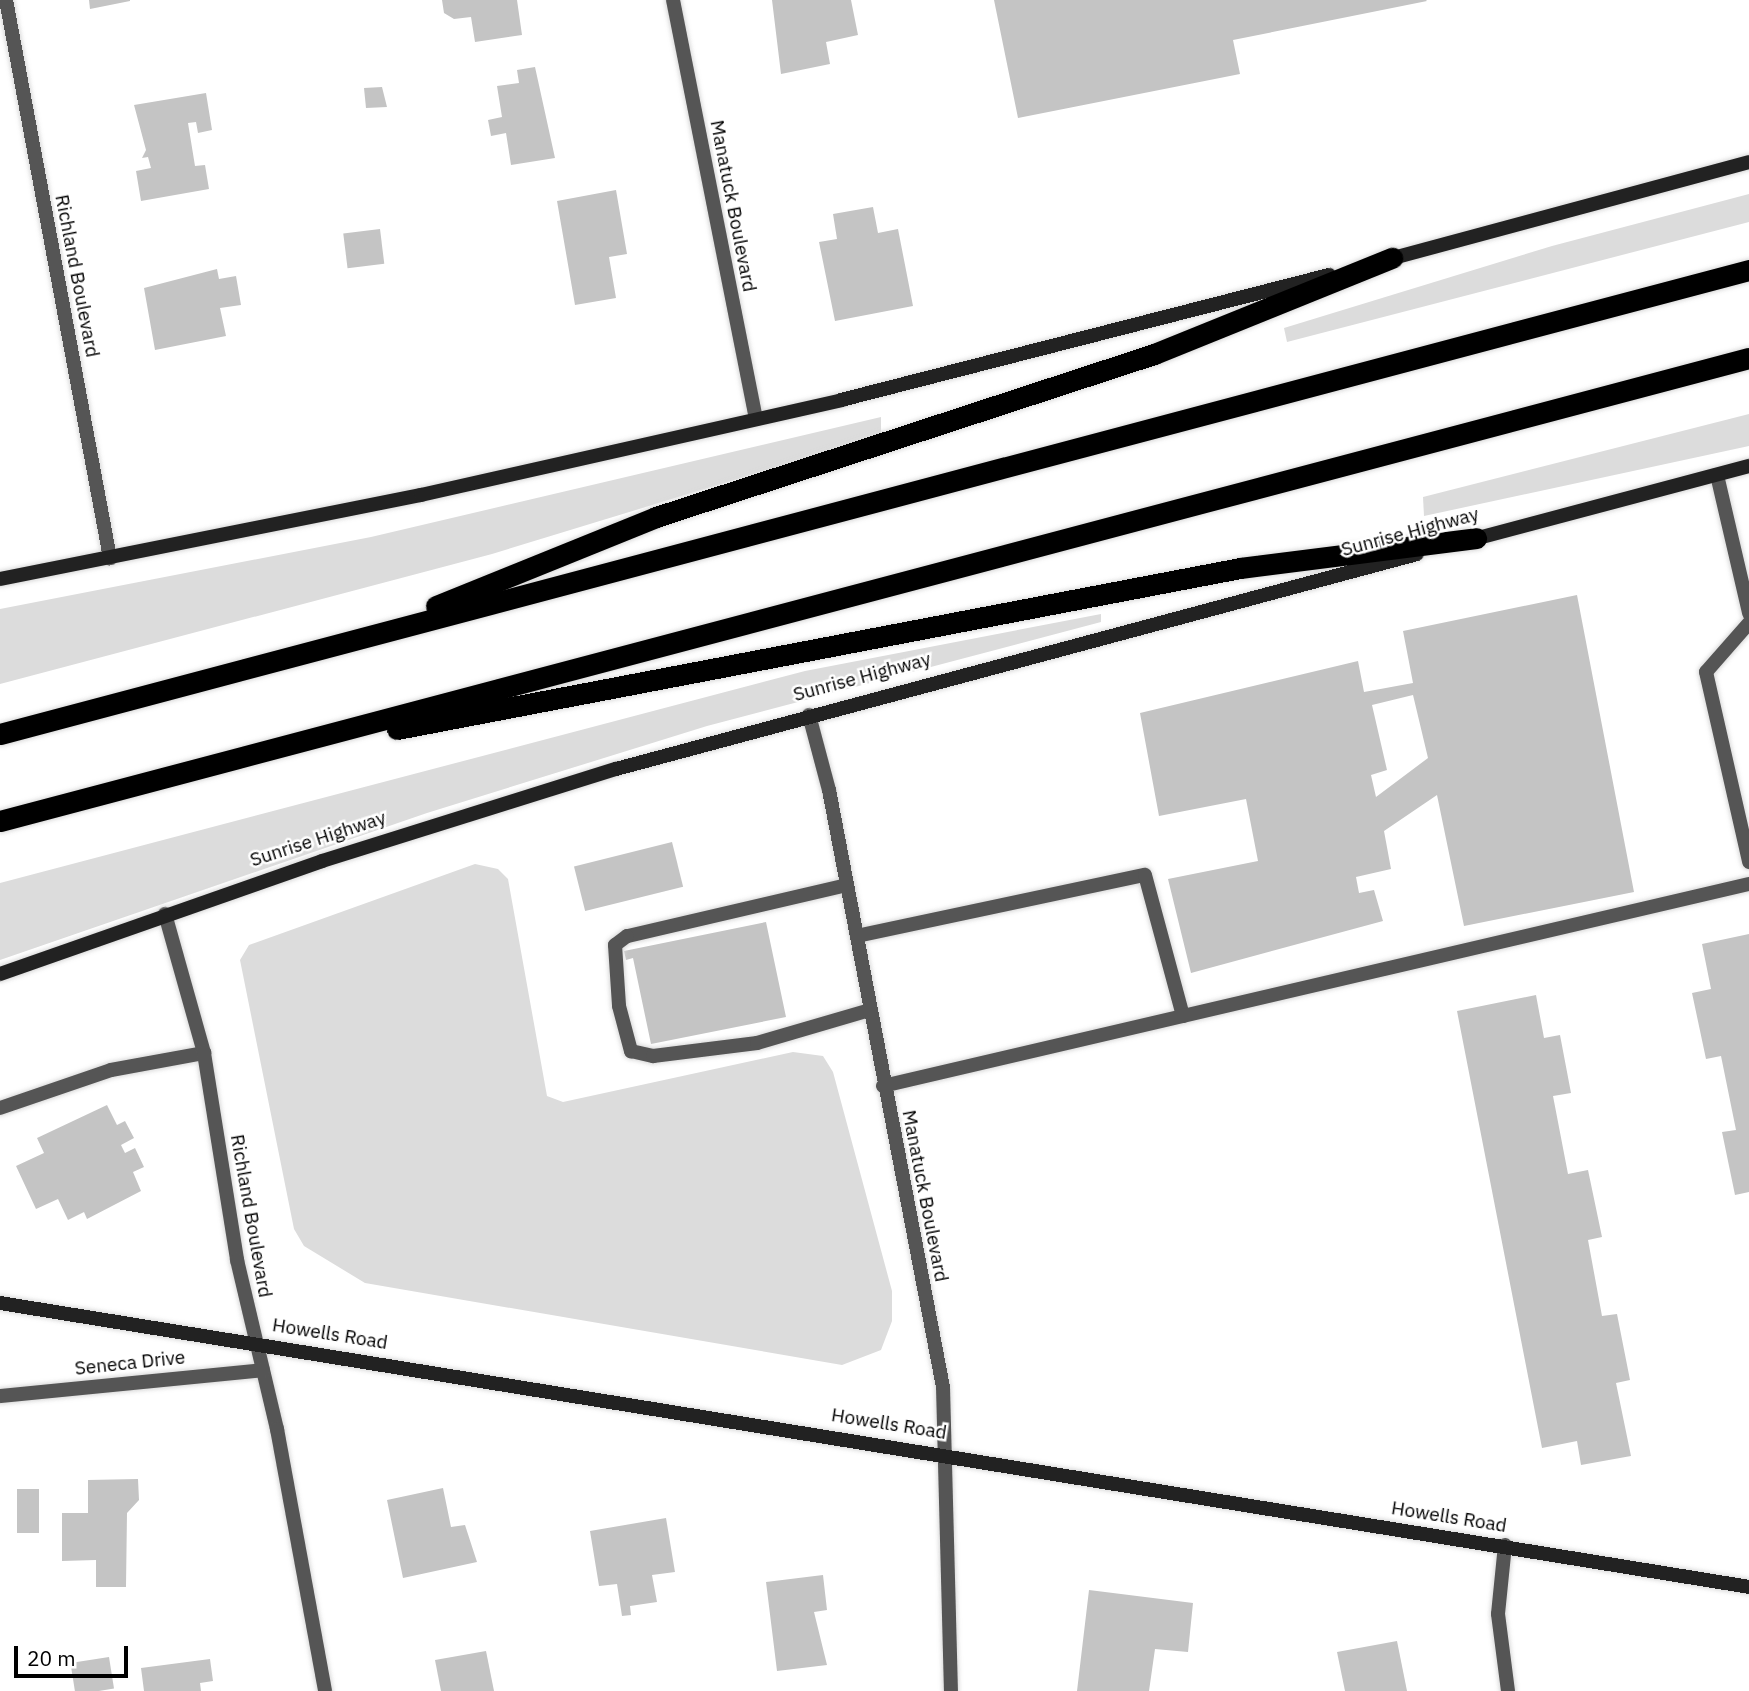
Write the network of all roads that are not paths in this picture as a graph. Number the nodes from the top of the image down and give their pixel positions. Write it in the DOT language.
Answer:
graph roads {
  1 [pos="6,0"];
  2 [pos="673,0"];
  3 [pos="1749,162"];
  4 [pos="1392,258"];
  5 [pos="1749,270"];
  6 [pos="1749,358"];
  7 [pos="756,419"];
  8 [pos="1749,466"];
  9 [pos="1717,475"];
  10 [pos="1476,538"];
  11 [pos="110,558"];
  12 [pos="0,579"];
  13 [pos="1749,613"];
  14 [pos="1749,623"];
  15 [pos="353,639"];
  16 [pos="809,715"];
  17 [pos="0,734"];
  18 [pos="226,761"];
  19 [pos="0,821"];
  20 [pos="1749,862"];
  21 [pos="1749,884"];
  22 [pos="847,885"];
  23 [pos="166,914"];
  24 [pos="857,936"];
  25 [pos="0,974"];
  26 [pos="870,1010"];
  27 [pos="1183,1016"];
  28 [pos="204,1053"];
  29 [pos="883,1086"];
  30 [pos="0,1108"];
  31 [pos="0,1302"];
  32 [pos="257,1342"];
  33 [pos="263,1370"];
  34 [pos="0,1396"];
  35 [pos="946,1453"];
  36 [pos="1505,1545"];
  37 [pos="1749,1587"];
  38 [pos="325,1691"];
  39 [pos="950,1691"];
  40 [pos="1508,1691"];
  1 -- 11 [label="street, Richland Boulevard"];
  2 -- 7 [label="street, Manatuck Boulevard"];
  3 -- 4 [label="main road"];
  4 -- 7 [label="main road"];
  4 -- 15 [label="highway"];
  5 -- 15 [label="highway"];
  6 -- 18 [label="highway"];
  7 -- 11 [label="main road"];
  8 -- 9 [label="main road, Sunrise Highway"];
  9 -- 10 [label="main road, Sunrise Highway"];
  9 -- 13 [label="street"];
  10 -- 16 [label="main road, Sunrise Highway"];
  10 -- 18 [label="highway"];
  11 -- 12 [label="main road"];
  14 -- 20 [label="street"];
  15 -- 17 [label="highway"];
  16 -- 22 [label="street, Manatuck Boulevard"];
  16 -- 23 [label="main road, Sunrise Highway"];
  18 -- 19 [label="highway"];
  21 -- 27 [label="street"];
  22 -- 24 [label="street, Manatuck Boulevard"];
  22 -- 26 [label="street"];
  23 -- 25 [label="main road, Sunrise Highway"];
  23 -- 28 [label="street, Richland Boulevard"];
  24 -- 26 [label="street, Manatuck Boulevard"];
  24 -- 27 [label="street"];
  26 -- 29 [label="street, Manatuck Boulevard"];
  27 -- 29 [label="street"];
  28 -- 30 [label="street"];
  28 -- 32 [label="street, Richland Boulevard"];
  29 -- 35 [label="street, Manatuck Boulevard"];
  31 -- 32 [label="main road, Howells Road"];
  32 -- 33 [label="street, Richland Boulevard"];
  32 -- 35 [label="main road, Howells Road"];
  33 -- 34 [label="street, Seneca Drive"];
  33 -- 38 [label="street, Richland Boulevard"];
  35 -- 36 [label="main road, Howells Road"];
  35 -- 39 [label="street, Manatuck Boulevard"];
  36 -- 37 [label="main road, Howells Road"];
  36 -- 40 [label="street"];
}
